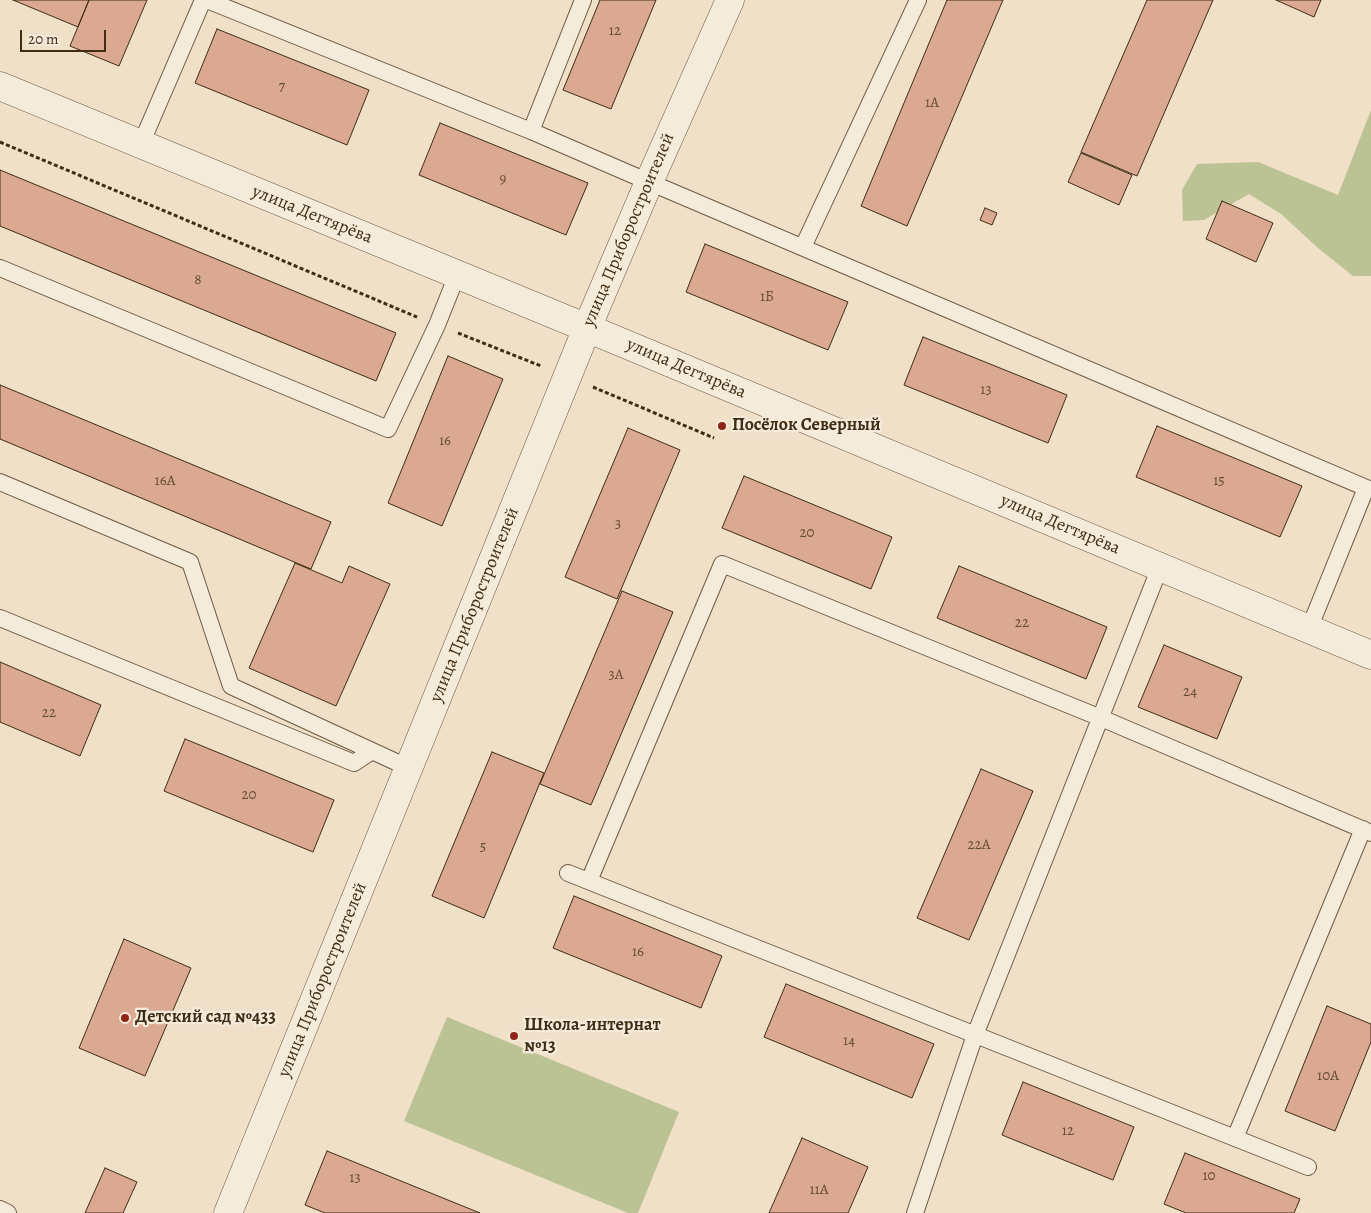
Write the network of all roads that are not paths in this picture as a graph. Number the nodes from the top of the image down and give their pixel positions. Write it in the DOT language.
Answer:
graph roads {
  1 [pos="203,0"];
  2 [pos="207,0"];
  3 [pos="583,0"];
  4 [pos="730,0"];
  5 [pos="918,0"];
  6 [pos="0,86"];
  7 [pos="531,131"];
  8 [pos="141,144"];
  9 [pos="649,182"];
  10 [pos="803,247"];
  11 [pos="0,268"];
  12 [pos="457,275"];
  13 [pos="587,328"];
  14 [pos="0,482"];
  15 [pos="1368,489"];
  16 [pos="1160,567"];
  17 [pos="0,618"];
  18 [pos="1309,629"];
  19 [pos="1371,655"];
  20 [pos="1101,718"];
  21 [pos="372,751"];
  22 [pos="409,768"];
  23 [pos="1367,831"];
  24 [pos="568,873"];
  25 [pos="589,881"];
  26 [pos="975,1035"];
  27 [pos="1235,1138"];
  28 [pos="1308,1167"];
  29 [pos="0,1209"];
  30 [pos="8,1213"];
  31 [pos="228,1213"];
  32 [pos="915,1213"];
  1 -- 8 [label="lane"];
  2 -- 7 [label="lane"];
  3 -- 7 [label="lane"];
  4 -- 9 [label="street, улица Приборостроителей"];
  5 -- 10 [label="lane"];
  6 -- 8 [label="street, улица Дегтярёва"];
  7 -- 9 [label="lane"];
  8 -- 12 [label="street, улица Дегтярёва"];
  9 -- 10 [label="lane"];
  9 -- 13 [label="street, улица Приборостроителей"];
  10 -- 15 [label="lane"];
  11 -- 12 [label="lane"];
  12 -- 13 [label="street, улица Дегтярёва"];
  13 -- 16 [label="street, улица Дегтярёва"];
  13 -- 22 [label="street, улица Приборостроителей"];
  14 -- 21 [label="lane"];
  15 -- 18 [label="lane"];
  16 -- 18 [label="street, улица Дегтярёва"];
  16 -- 20 [label="lane"];
  17 -- 21 [label="lane"];
  18 -- 19 [label="street, улица Дегтярёва"];
  20 -- 23 [label="lane"];
  20 -- 25 [label="lane"];
  20 -- 26 [label="lane"];
  21 -- 22 [label="lane"];
  22 -- 31 [label="street, улица Приборостроителей"];
  23 -- 27 [label="lane"];
  24 -- 25 [label="lane"];
  25 -- 26 [label="lane"];
  26 -- 27 [label="lane"];
  26 -- 32 [label="lane"];
  27 -- 28 [label="lane"];
  29 -- 30 [label="lane"];
}
